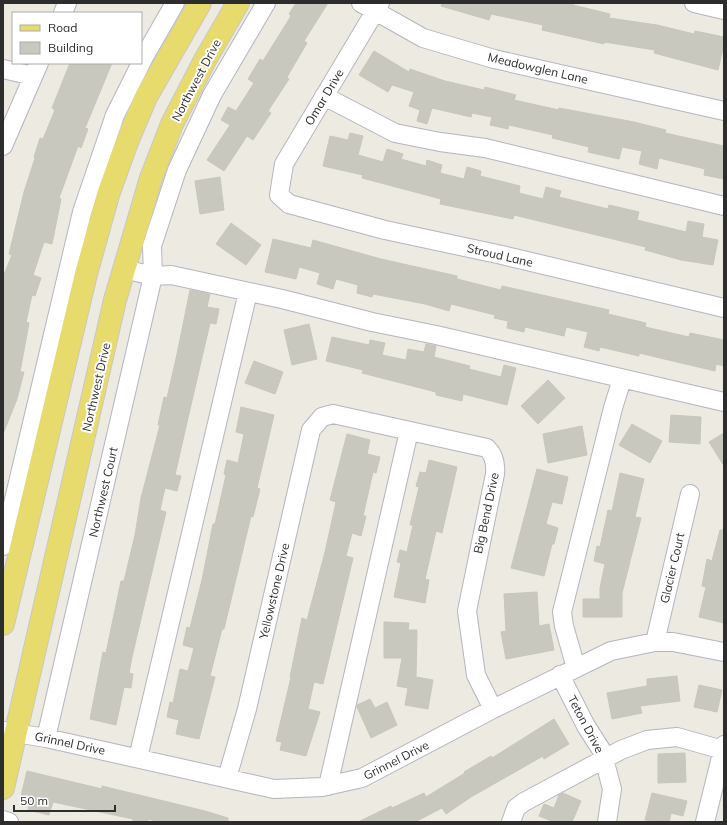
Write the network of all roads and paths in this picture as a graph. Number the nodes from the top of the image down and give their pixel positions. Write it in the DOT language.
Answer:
graph roads {
  1 [pos="175,3"];
  2 [pos="200,3"];
  3 [pos="238,3"];
  4 [pos="266,3"];
  5 [pos="694,3"];
  6 [pos="372,6"];
  7 [pos="724,10"];
  8 [pos="142,61"];
  9 [pos="140,64"];
  10 [pos="3,69"];
  11 [pos="36,69"];
  12 [pos="324,96"];
  13 [pos="724,111"];
  14 [pos="3,146"];
  15 [pos="279,195"];
  16 [pos="724,206"];
  17 [pos="124,269"];
  18 [pos="154,276"];
  19 [pos="248,292"];
  20 [pos="724,308"];
  21 [pos="622,379"];
  22 [pos="724,402"];
  23 [pos="333,414"];
  24 [pos="409,431"];
  25 [pos="690,494"];
  26 [pos="3,546"];
  27 [pos="3,624"];
  28 [pos="655,642"];
  29 [pos="724,652"];
  30 [pos="568,672"];
  31 [pos="493,710"];
  32 [pos="10,732"];
  33 [pos="46,738"];
  34 [pos="723,748"];
  35 [pos="138,758"];
  36 [pos="605,760"];
  37 [pos="227,778"];
  38 [pos="328,786"];
  39 [pos="3,788"];
  40 [pos="3,820"];
  41 [pos="9,822"];
  42 [pos="511,822"];
  43 [pos="607,822"];
  44 [pos="705,822"];
  1 -- 8 [label="street"];
  2 -- 27 [label="main road"];
  3 -- 17 [label="main road, Northwest Drive"];
  4 -- 18 [label="street, Northwest Court"];
  5 -- 7 [label="street"];
  6 -- 12 [label="street, Omar Drive"];
  6 -- 13 [label="street, Meadowglen Lane"];
  9 -- 26 [label="street"];
  10 -- 11 [label="street"];
  11 -- 14 [label="street"];
  12 -- 15 [label="street, Omar Drive"];
  12 -- 16 [label="street"];
  15 -- 20 [label="street, Stroud Lane"];
  17 -- 18 [label="street"];
  17 -- 32 [label="main road, Northwest Drive"];
  18 -- 19 [label="street"];
  18 -- 33 [label="street, Northwest Court"];
  19 -- 21 [label="street"];
  19 -- 35 [label="street"];
  21 -- 22 [label="street"];
  21 -- 30 [label="street, Teton Drive"];
  23 -- 24 [label="street, Big Bend Drive"];
  23 -- 37 [label="street, Yellowstone Drive"];
  24 -- 31 [label="street, Big Bend Drive"];
  24 -- 38 [label="street"];
  25 -- 28 [label="street, Glacier Court"];
  28 -- 29 [label="street, Grinnel Drive"];
  28 -- 30 [label="street, Grinnel Drive"];
  30 -- 31 [label="street, Grinnel Drive"];
  30 -- 36 [label="street, Teton Drive"];
  31 -- 38 [label="street, Grinnel Drive"];
  32 -- 33 [label="street, Grinnel Drive"];
  32 -- 39 [label="main road, Northwest Drive"];
  33 -- 35 [label="street, Grinnel Drive"];
  34 -- 36 [label="street"];
  34 -- 44 [label="street"];
  35 -- 37 [label="street, Grinnel Drive"];
  36 -- 42 [label="street"];
  36 -- 43 [label="street, Teton Drive"];
  37 -- 38 [label="street, Grinnel Drive"];
  40 -- 41 [label="street"];
}
